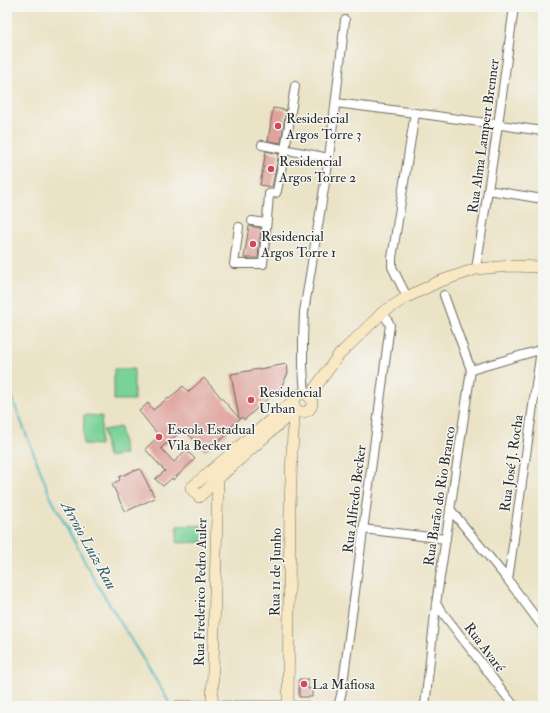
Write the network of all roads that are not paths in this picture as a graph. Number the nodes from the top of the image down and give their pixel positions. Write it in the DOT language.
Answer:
graph roads {
  1 [pos="514,7"];
  2 [pos="345,20"];
  3 [pos="295,86"];
  4 [pos="336,103"];
  5 [pos="415,113"];
  6 [pos="498,125"];
  7 [pos="543,131"];
  8 [pos="262,145"];
  9 [pos="286,150"];
  10 [pos="328,158"];
  11 [pos="488,190"];
  12 [pos="543,199"];
  13 [pos="252,221"];
  14 [pos="266,222"];
  15 [pos="239,226"];
  16 [pos="543,267"];
  17 [pos="476,269"];
  18 [pos="444,295"];
  19 [pos="407,297"];
  20 [pos="383,312"];
  21 [pos="542,349"];
  22 [pos="471,370"];
  23 [pos="308,396"];
  24 [pos="297,408"];
  25 [pos="270,432"];
  26 [pos="292,442"];
  27 [pos="218,478"];
  28 [pos="450,509"];
  29 [pos="363,529"];
  30 [pos="446,539"];
  31 [pos="508,580"];
  32 [pos="436,604"];
  33 [pos="543,627"];
  34 [pos="179,706"];
  35 [pos="212,706"];
  36 [pos="288,706"];
  37 [pos="307,706"];
  38 [pos="336,706"];
  39 [pos="425,706"];
  40 [pos="514,706"];
  1 -- 6 [label="street, Rua Alma Lampert Brenner"];
  2 -- 4 [label="street"];
  3 -- 9 [label="street"];
  4 -- 5 [label="street"];
  4 -- 10 [label="street"];
  5 -- 6 [label="street"];
  5 -- 19 [label="street"];
  6 -- 7 [label="street"];
  6 -- 11 [label="street, Rua Alma Lampert Brenner"];
  8 -- 9 [label="street"];
  9 -- 10 [label="street"];
  9 -- 14 [label="street"];
  10 -- 23 [label="street"];
  11 -- 12 [label="street"];
  11 -- 17 [label="street, Rua Alma Lampert Brenner"];
  13 -- 14 [label="street"];
  14 -- 15 [label="street"];
  16 -- 17 [label="main road"];
  17 -- 19 [label="main road"];
  18 -- 22 [label="street, Rua Barão do Rio Branco"];
  19 -- 20 [label="main road"];
  20 -- 23 [label="main road"];
  20 -- 29 [label="street, Rua Alfredo Becker"];
  21 -- 22 [label="street"];
  21 -- 31 [label="street, Rua José J. Rocha"];
  22 -- 28 [label="street, Rua Barão do Rio Branco"];
  23 -- 24 [label="main road"];
  23 -- 24 [label="main road"];
  24 -- 25 [label="main road"];
  24 -- 26 [label="main road, Rua 11 de Junho"];
  24 -- 27 [label="main road"];
  25 -- 26 [label="main road"];
  25 -- 27 [label="main road"];
  26 -- 36 [label="main road, Rua 11 de Junho"];
  27 -- 35 [label="main road, Rua Frederico Pedro Auler"];
  28 -- 30 [label="street, Rua Barão do Rio Branco"];
  28 -- 31 [label="street"];
  29 -- 30 [label="street"];
  29 -- 38 [label="street, Rua Alfredo Becker"];
  30 -- 32 [label="street, Rua Barão do Rio Branco"];
  31 -- 33 [label="street"];
  32 -- 39 [label="street, Rua Barão do Rio Branco"];
  32 -- 40 [label="street, Rua Avaré"];
  34 -- 35 [label="main road"];
  35 -- 36 [label="main road"];
  36 -- 37 [label="street"];
}
